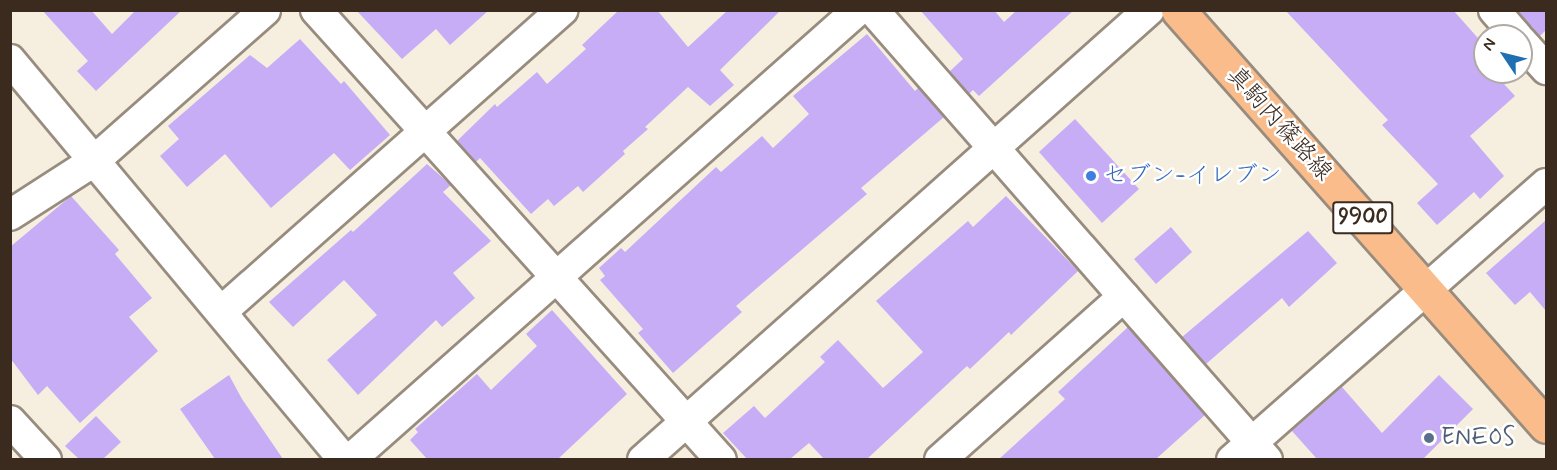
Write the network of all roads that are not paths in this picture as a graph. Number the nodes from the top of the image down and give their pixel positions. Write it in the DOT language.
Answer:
graph roads {
  1 [pos="265,10"];
  2 [pos="316,10"];
  3 [pos="562,10"];
  4 [pos="858,10"];
  5 [pos="873,10"];
  6 [pos="1149,10"];
  7 [pos="1179,10"];
  8 [pos="1494,10"];
  9 [pos="1506,24"];
  10 [pos="1533,54"];
  11 [pos="10,60"];
  12 [pos="1546,69"];
  13 [pos="426,131"];
  14 [pos="994,148"];
  15 [pos="94,161"];
  16 [pos="1546,184"];
  17 [pos="10,215"];
  18 [pos="557,277"];
  19 [pos="1426,290"];
  20 [pos="1124,296"];
  21 [pos="221,312"];
  22 [pos="687,420"];
  23 [pos="1546,426"];
  24 [pos="1250,454"];
  25 [pos="344,459"];
  26 [pos="350,459"];
  27 [pos="643,459"];
  28 [pos="721,459"];
  29 [pos="940,459"];
  1 -- 15 [label="street"];
  2 -- 13 [label="street"];
  3 -- 13 [label="street"];
  4 -- 18 [label="street"];
  5 -- 14 [label="street"];
  6 -- 14 [label="street"];
  7 -- 19 [label="main road, 真駒内篠路線 / 9900"];
  8 -- 9 [label="street"];
  10 -- 12 [label="street"];
  11 -- 15 [label="street"];
  13 -- 18 [label="street"];
  13 -- 21 [label="street"];
  14 -- 20 [label="street"];
  14 -- 22 [label="street"];
  15 -- 17 [label="street"];
  15 -- 21 [label="street"];
  16 -- 19 [label="street"];
  18 -- 22 [label="street"];
  18 -- 26 [label="street"];
  19 -- 23 [label="main road, 真駒内篠路線 / 9900"];
  19 -- 24 [label="street"];
  20 -- 24 [label="street"];
  20 -- 29 [label="street"];
  21 -- 25 [label="street"];
  22 -- 27 [label="street"];
  22 -- 28 [label="street"];
}
